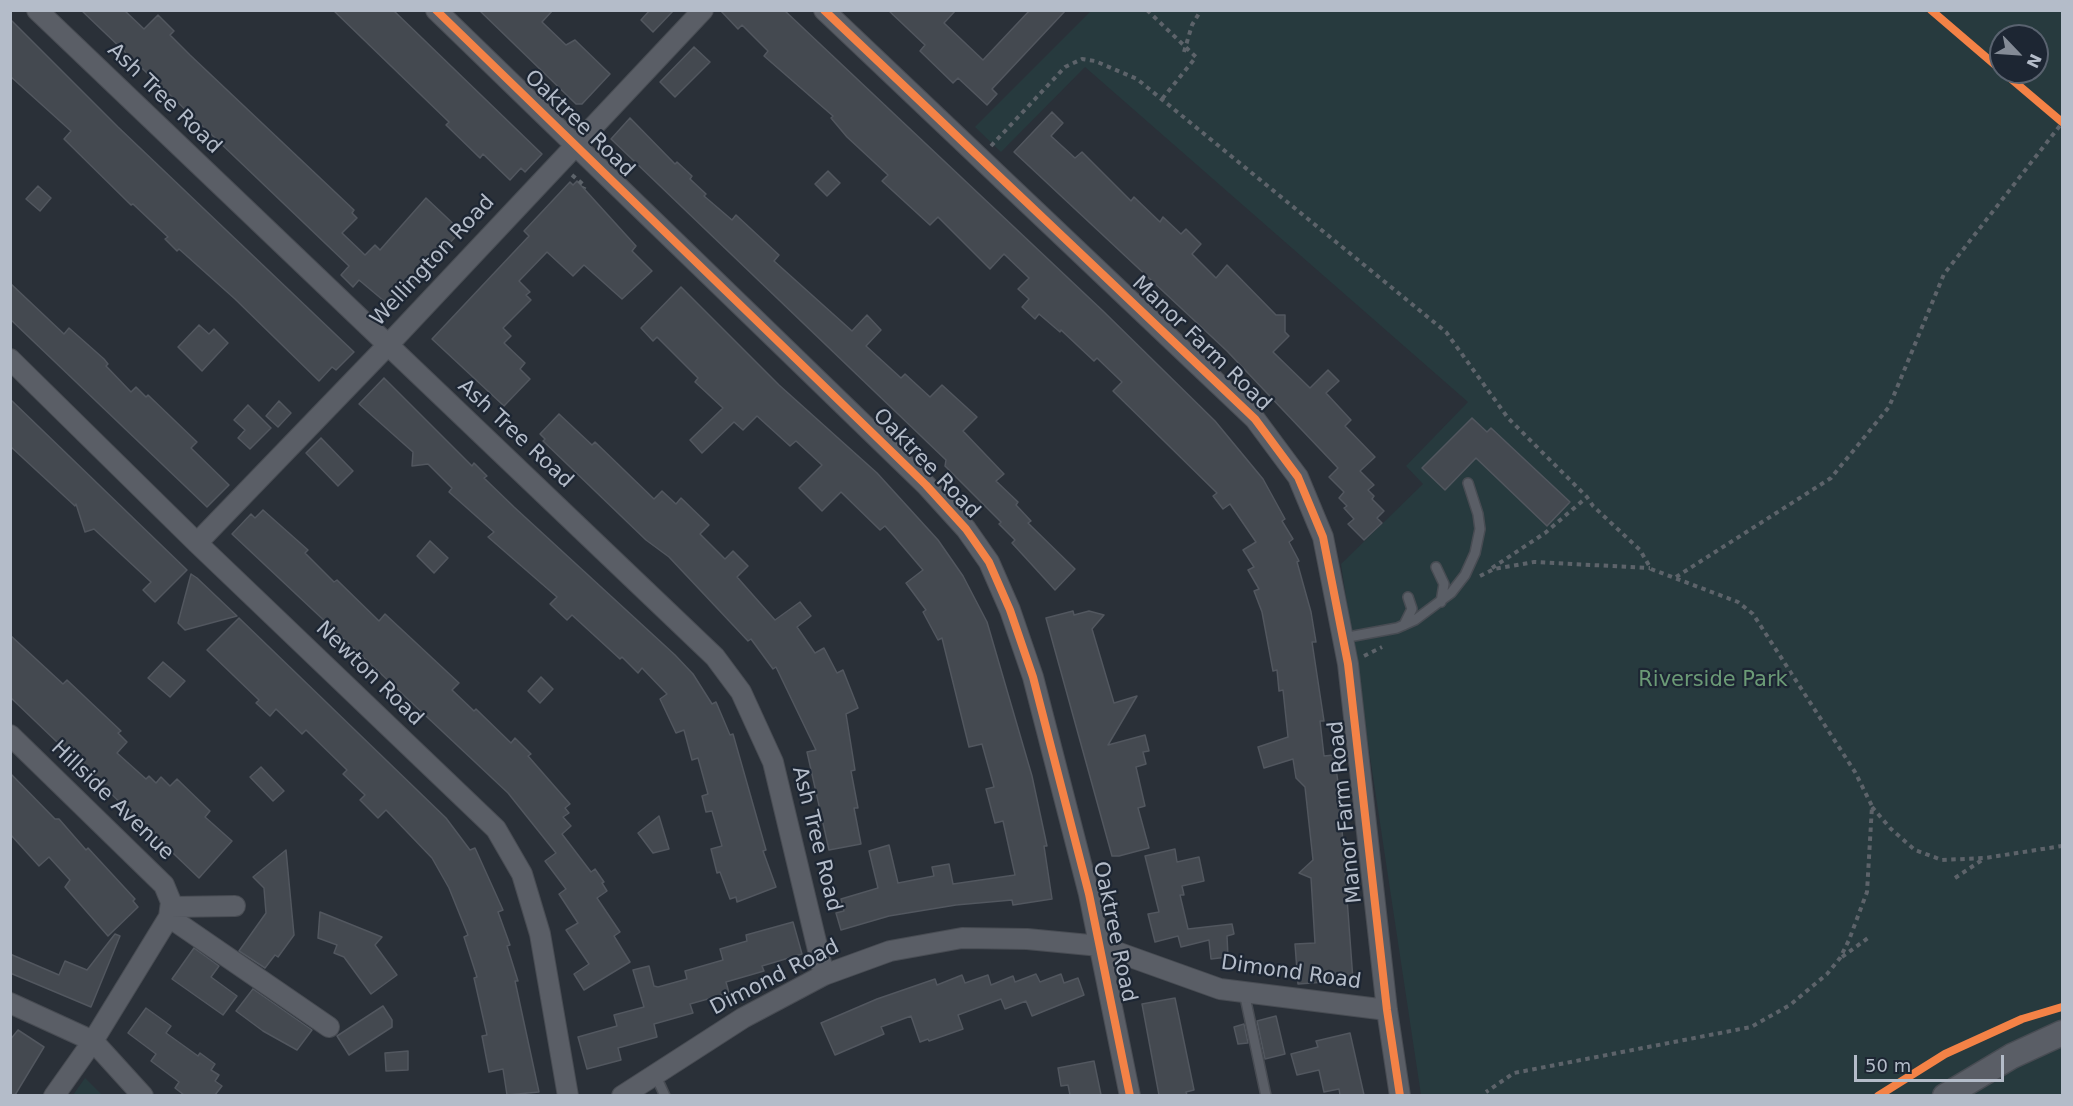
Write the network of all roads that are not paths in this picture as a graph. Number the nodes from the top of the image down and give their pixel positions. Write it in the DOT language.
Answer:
graph roads {
  1 [pos="37,10"];
  2 [pos="436,10"];
  3 [pos="703,10"];
  4 [pos="824,10"];
  5 [pos="576,146"];
  6 [pos="387,346"];
  7 [pos="10,359"];
  8 [pos="1468,483"];
  9 [pos="196,543"];
  10 [pos="1436,567"];
  11 [pos="1408,597"];
  12 [pos="1441,602"];
  13 [pos="1404,625"];
  14 [pos="1343,638"];
  15 [pos="10,735"];
  16 [pos="235,906"];
  17 [pos="170,912"];
  18 [pos="1100,946"];
  19 [pos="824,975"];
  20 [pos="1244,992"];
  21 [pos="10,1003"];
  22 [pos="1386,1010"];
  23 [pos="329,1027"];
  24 [pos="2062,1033"];
  25 [pos="93,1041"];
  26 [pos="655,1074"];
  27 [pos="54,1095"];
  28 [pos="143,1095"];
  29 [pos="568,1095"];
  30 [pos="622,1095"];
  31 [pos="665,1095"];
  32 [pos="1130,1095"];
  33 [pos="1266,1095"];
  34 [pos="1400,1095"];
  35 [pos="1945,1095"];
  1 -- 6 [label="street, Ash Tree Road"];
  2 -- 5 [label="street, Oaktree Road"];
  3 -- 5 [label="street, Wellington Road"];
  4 -- 14 [label="street, Manor Farm Road"];
  5 -- 6 [label="street, Wellington Road"];
  5 -- 18 [label="street, Oaktree Road"];
  6 -- 9 [label="street, Wellington Road"];
  6 -- 19 [label="street, Ash Tree Road"];
  7 -- 9 [label="street, Newton Road"];
  8 -- 12 [label="lane"];
  9 -- 29 [label="street, Newton Road"];
  10 -- 12 [label="lane"];
  11 -- 13 [label="lane"];
  12 -- 13 [label="lane"];
  13 -- 14 [label="lane"];
  14 -- 22 [label="street, Manor Farm Road"];
  15 -- 17 [label="street, Hillside Avenue"];
  16 -- 17 [label="street"];
  17 -- 23 [label="street"];
  17 -- 25 [label="street"];
  18 -- 19 [label="street, Dimond Road"];
  18 -- 20 [label="street, Dimond Road"];
  18 -- 32 [label="street, Oaktree Road"];
  19 -- 26 [label="street, Dimond Road"];
  20 -- 22 [label="street, Dimond Road"];
  20 -- 33 [label="lane"];
  21 -- 25 [label="street"];
  22 -- 34 [label="street, Manor Farm Road"];
  24 -- 35 [label="street"];
  25 -- 27 [label="street"];
  25 -- 28 [label="street"];
  26 -- 30 [label="street, Dimond Road"];
  26 -- 31 [label="lane"];
}
